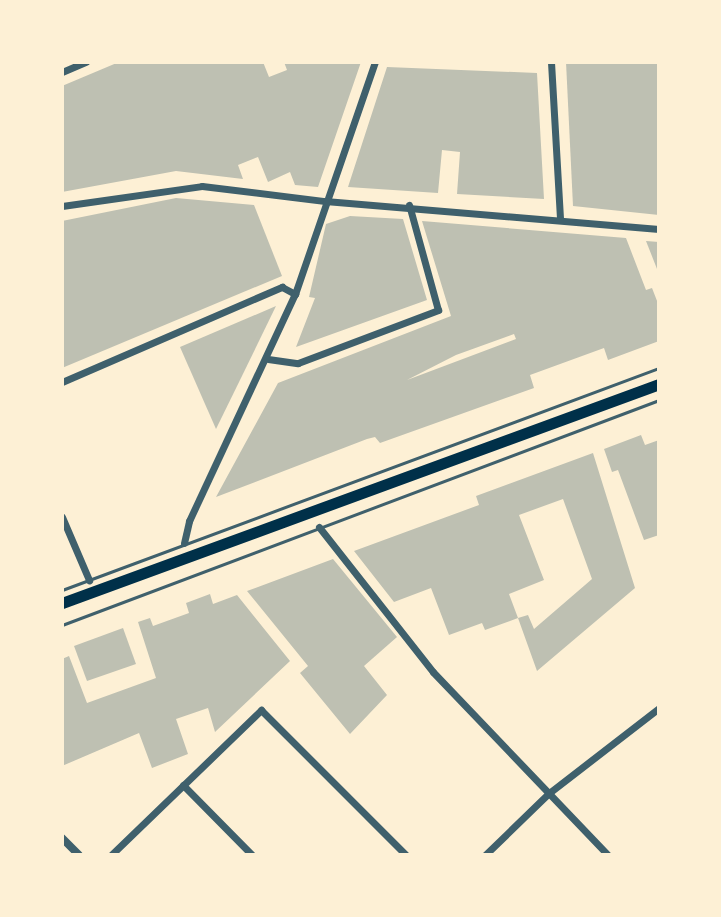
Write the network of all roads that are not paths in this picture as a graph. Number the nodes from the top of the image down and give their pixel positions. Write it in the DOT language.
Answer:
graph roads {
  1 [pos="86,62"];
  2 [pos="375,62"];
  3 [pos="551,62"];
  4 [pos="62,72"];
  5 [pos="325,201"];
  6 [pos="409,205"];
  7 [pos="62,206"];
  8 [pos="560,219"];
  9 [pos="659,229"];
  10 [pos="295,294"];
  11 [pos="268,359"];
  12 [pos="659,368"];
  13 [pos="62,382"];
  14 [pos="659,384"];
  15 [pos="659,400"];
  16 [pos="62,517"];
  17 [pos="319,527"];
  18 [pos="184,543"];
  19 [pos="89,580"];
  20 [pos="62,590"];
  21 [pos="62,603"];
  22 [pos="62,625"];
  23 [pos="659,708"];
  24 [pos="183,785"];
  25 [pos="549,793"];
  26 [pos="62,838"];
  27 [pos="79,855"];
  28 [pos="111,855"];
  29 [pos="252,855"];
  30 [pos="406,855"];
  31 [pos="485,855"];
  32 [pos="608,855"];
  1 -- 4 [label="street"];
  2 -- 5 [label="street"];
  3 -- 8 [label="street"];
  5 -- 6 [label="street"];
  5 -- 7 [label="street"];
  5 -- 10 [label="street"];
  6 -- 8 [label="street"];
  6 -- 11 [label="street"];
  8 -- 9 [label="street"];
  10 -- 11 [label="street"];
  10 -- 13 [label="street"];
  11 -- 18 [label="street"];
  12 -- 18 [label="lane"];
  14 -- 21 [label="highway"];
  15 -- 17 [label="lane"];
  16 -- 19 [label="street"];
  17 -- 22 [label="lane"];
  17 -- 25 [label="street"];
  18 -- 19 [label="lane"];
  19 -- 20 [label="lane"];
  23 -- 25 [label="street"];
  24 -- 28 [label="street"];
  24 -- 29 [label="street"];
  24 -- 30 [label="street"];
  25 -- 31 [label="street"];
  25 -- 32 [label="street"];
  26 -- 27 [label="street"];
}
